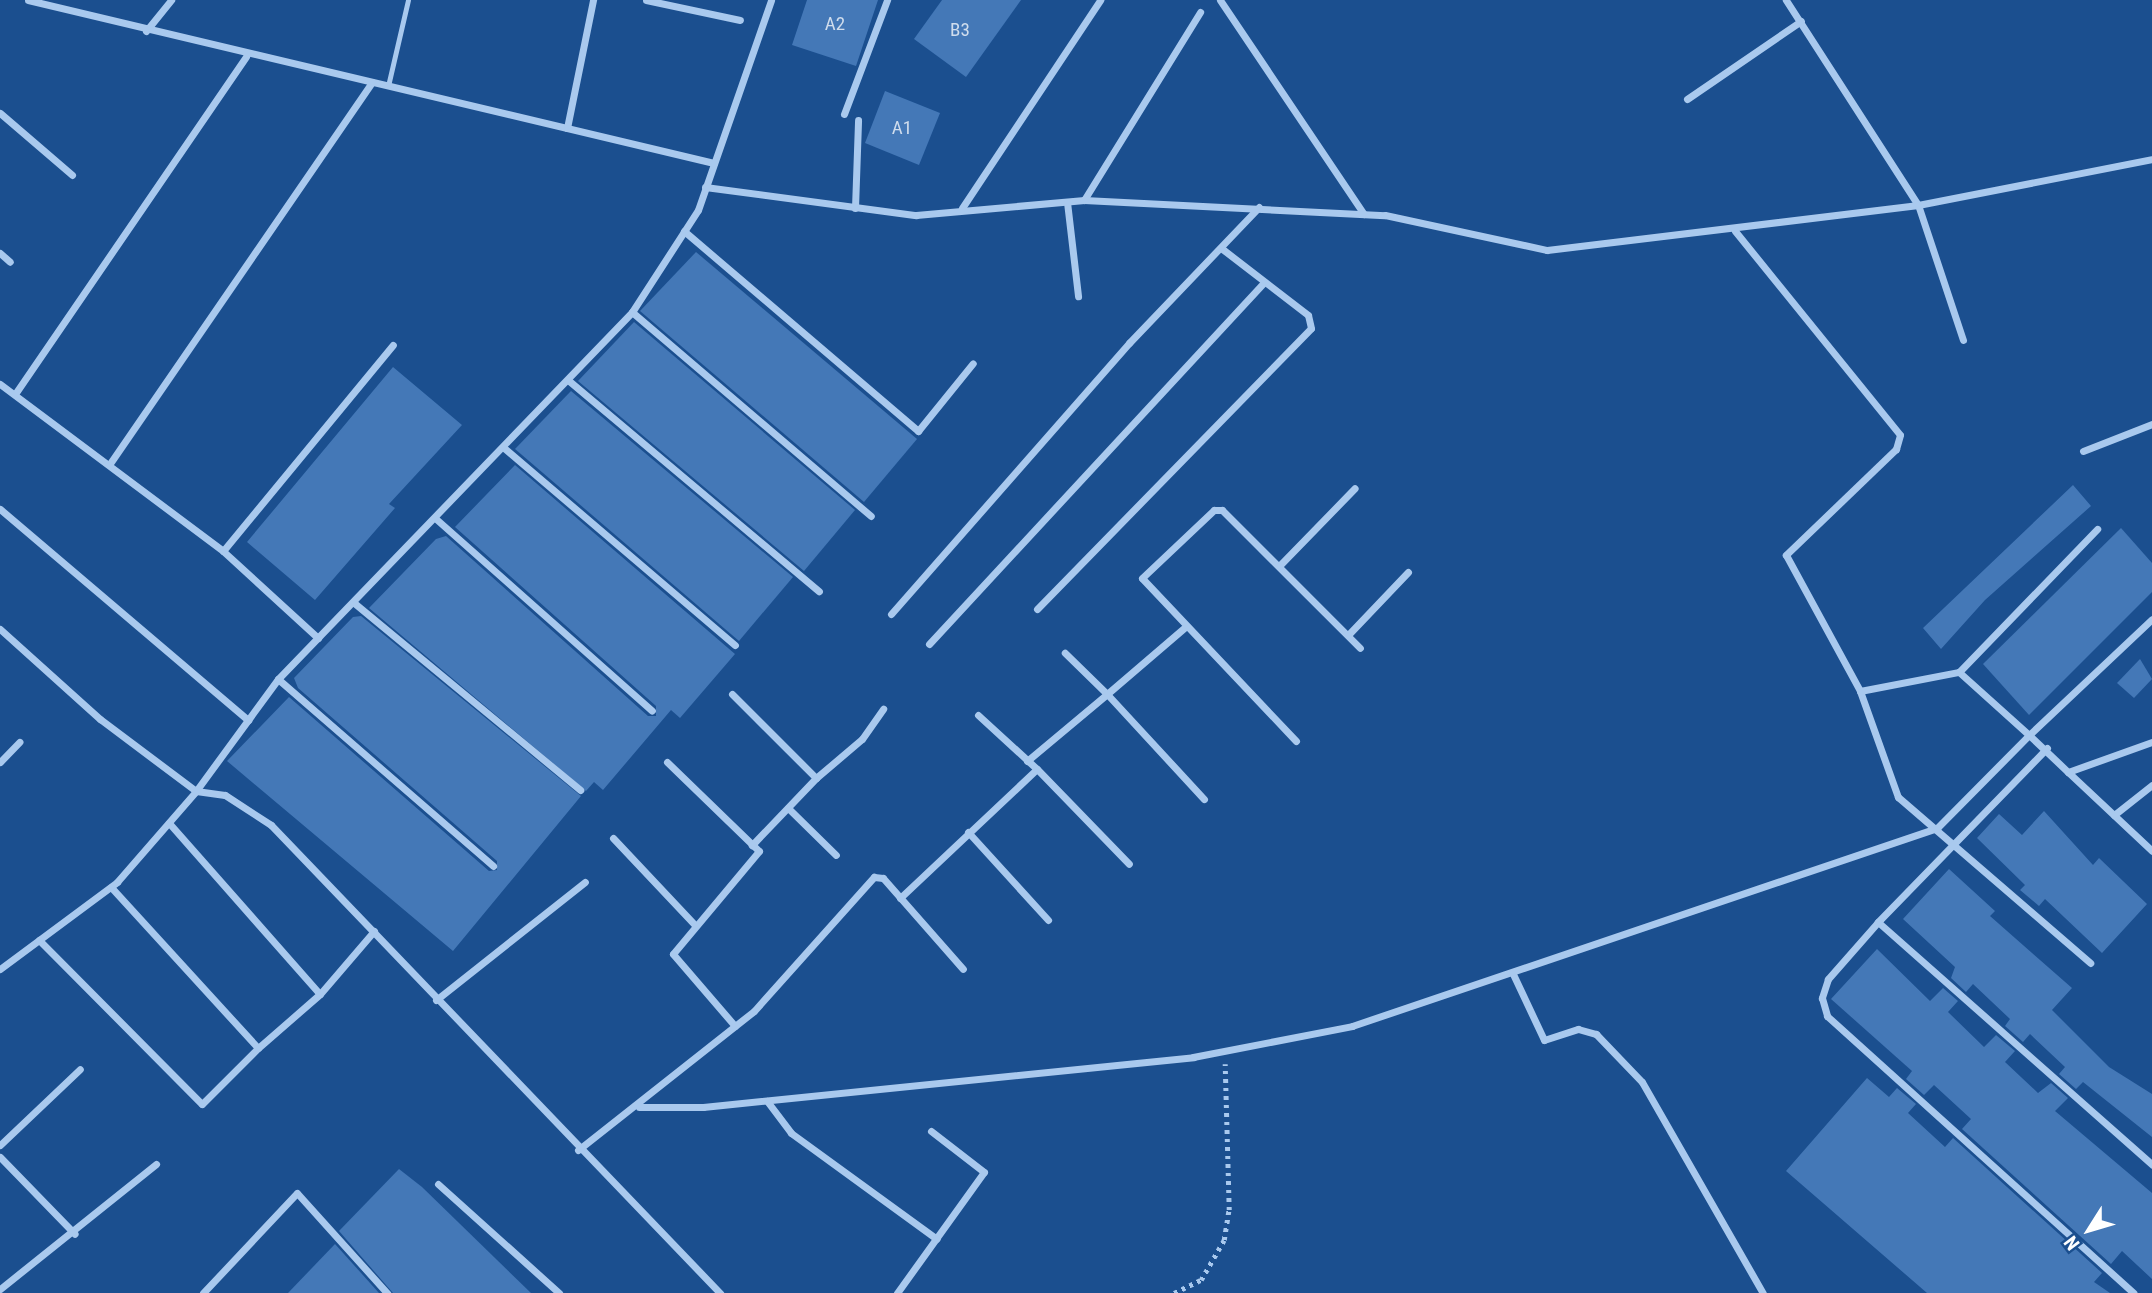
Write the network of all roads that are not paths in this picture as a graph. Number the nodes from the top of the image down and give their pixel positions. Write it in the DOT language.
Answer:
graph roads {
  1 [pos="28,0"];
  2 [pos="171,0"];
  3 [pos="408,0"];
  4 [pos="593,0"];
  5 [pos="646,0"];
  6 [pos="771,0"];
  7 [pos="887,0"];
  8 [pos="1100,0"];
  9 [pos="1220,0"];
  10 [pos="1786,0"];
  11 [pos="1200,12"];
  12 [pos="740,20"];
  13 [pos="1801,21"];
  14 [pos="146,31"];
  15 [pos="246,57"];
  16 [pos="372,82"];
  17 [pos="387,86"];
  18 [pos="1687,99"];
  19 [pos="0,113"];
  20 [pos="844,114"];
  21 [pos="858,120"];
  22 [pos="567,128"];
  23 [pos="2152,159"];
  24 [pos="713,163"];
  25 [pos="72,175"];
  26 [pos="705,187"];
  27 [pos="1084,200"];
  28 [pos="1067,202"];
  29 [pos="1919,205"];
  30 [pos="1259,207"];
  31 [pos="855,208"];
  32 [pos="962,208"];
  33 [pos="1364,214"];
  34 [pos="1735,231"];
  35 [pos="684,232"];
  36 [pos="1221,248"];
  37 [pos="0,253"];
  38 [pos="10,262"];
  39 [pos="1264,282"];
  40 [pos="1078,296"];
  41 [pos="632,312"];
  42 [pos="1963,340"];
  43 [pos="393,345"];
  44 [pos="973,363"];
  45 [pos="568,380"];
  46 [pos="0,384"];
  47 [pos="15,394"];
  48 [pos="2152,425"];
  49 [pos="503,447"];
  50 [pos="2083,451"];
  51 [pos="111,462"];
  52 [pos="1355,488"];
  53 [pos="0,509"];
  54 [pos="871,516"];
  55 [pos="435,518"];
  56 [pos="2097,529"];
  57 [pos="223,551"];
  58 [pos="1280,565"];
  59 [pos="1408,572"];
  60 [pos="819,591"];
  61 [pos="354,602"];
  62 [pos="1037,608"];
  63 [pos="891,614"];
  64 [pos="2152,619"];
  65 [pos="1184,628"];
  66 [pos="0,629"];
  67 [pos="1348,635"];
  68 [pos="318,638"];
  69 [pos="929,644"];
  70 [pos="735,645"];
  71 [pos="1360,648"];
  72 [pos="1065,653"];
  73 [pos="1959,672"];
  74 [pos="278,679"];
  75 [pos="1860,691"];
  76 [pos="732,694"];
  77 [pos="1107,694"];
  78 [pos="883,709"];
  79 [pos="652,710"];
  80 [pos="978,715"];
  81 [pos="248,720"];
  82 [pos="2029,735"];
  83 [pos="1296,741"];
  84 [pos="19,742"];
  85 [pos="2152,742"];
  86 [pos="2047,748"];
  87 [pos="1027,761"];
  88 [pos="0,762"];
  89 [pos="667,762"];
  90 [pos="1037,769"];
  91 [pos="2068,772"];
  92 [pos="816,778"];
  93 [pos="2152,785"];
  94 [pos="580,790"];
  95 [pos="196,791"];
  96 [pos="1204,799"];
  97 [pos="788,808"];
  98 [pos="2114,815"];
  99 [pos="169,823"];
  100 [pos="1937,828"];
  101 [pos="968,832"];
  102 [pos="612,838"];
  103 [pos="1948,844"];
  104 [pos="752,845"];
  105 [pos="2152,850"];
  106 [pos="836,855"];
  107 [pos="1129,864"];
  108 [pos="493,866"];
  109 [pos="585,882"];
  110 [pos="111,887"];
  111 [pos="900,898"];
  112 [pos="1048,920"];
  113 [pos="1878,922"];
  114 [pos="695,925"];
  115 [pos="374,931"];
  116 [pos="39,940"];
  117 [pos="2090,963"];
  118 [pos="1,968"];
  119 [pos="963,969"];
  120 [pos="1513,974"];
  121 [pos="320,994"];
  122 [pos="436,1000"];
  123 [pos="735,1026"];
  124 [pos="258,1048"];
  125 [pos="80,1069"];
  126 [pos="767,1101"];
  127 [pos="639,1107"];
  128 [pos="930,1131"];
  129 [pos="0,1145"];
  130 [pos="579,1150"];
  131 [pos="0,1157"];
  132 [pos="156,1164"];
  133 [pos="2152,1164"];
  134 [pos="438,1184"];
  135 [pos="75,1234"];
  136 [pos="937,1239"];
  137 [pos="0,1289"];
  138 [pos="203,1293"];
  139 [pos="387,1293"];
  140 [pos="559,1293"];
  141 [pos="720,1293"];
  142 [pos="897,1293"];
  143 [pos="1763,1293"];
  144 [pos="2134,1293"];
  1 -- 14 [label="street"];
  2 -- 14 [label="street"];
  3 -- 17 [label="lane"];
  4 -- 22 [label="street"];
  5 -- 12 [label="street"];
  6 -- 24 [label="street"];
  7 -- 20 [label="street"];
  8 -- 32 [label="street"];
  9 -- 33 [label="street"];
  10 -- 13 [label="street"];
  11 -- 27 [label="street"];
  13 -- 18 [label="street"];
  13 -- 29 [label="street"];
  14 -- 15 [label="street"];
  15 -- 16 [label="street"];
  15 -- 47 [label="street"];
  16 -- 17 [label="street"];
  16 -- 51 [label="street"];
  17 -- 22 [label="street"];
  19 -- 25 [label="street"];
  21 -- 31 [label="street"];
  22 -- 24 [label="street"];
  23 -- 29 [label="street"];
  24 -- 26 [label="street"];
  26 -- 31 [label="street"];
  26 -- 35 [label="street"];
  27 -- 28 [label="street"];
  27 -- 30 [label="street"];
  28 -- 32 [label="street"];
  28 -- 40 [label="street"];
  29 -- 34 [label="street"];
  29 -- 42 [label="street"];
  30 -- 33 [label="street"];
  30 -- 36 [label="street"];
  31 -- 32 [label="street"];
  33 -- 34 [label="street"];
  34 -- 75 [label="street"];
  35 -- 41 [label="street"];
  35 -- 44 [label="street"];
  36 -- 39 [label="street"];
  36 -- 63 [label="street"];
  37 -- 38 [label="street"];
  39 -- 62 [label="street"];
  39 -- 69 [label="street"];
  41 -- 45 [label="street"];
  41 -- 54 [label="street"];
  43 -- 57 [label="street"];
  45 -- 49 [label="street"];
  45 -- 60 [label="street"];
  46 -- 47 [label="street"];
  47 -- 51 [label="street"];
  48 -- 50 [label="street"];
  49 -- 55 [label="street"];
  49 -- 70 [label="street"];
  51 -- 57 [label="street"];
  52 -- 58 [label="street"];
  53 -- 81 [label="street"];
  55 -- 61 [label="street"];
  55 -- 79 [label="street"];
  56 -- 73 [label="street"];
  57 -- 68 [label="street"];
  58 -- 65 [label="street"];
  58 -- 67 [label="street"];
  59 -- 67 [label="street"];
  61 -- 68 [label="street"];
  61 -- 94 [label="street"];
  64 -- 82 [label="street"];
  65 -- 77 [label="street"];
  65 -- 83 [label="street"];
  66 -- 95 [label="street"];
  67 -- 71 [label="street"];
  68 -- 74 [label="street"];
  72 -- 77 [label="street"];
  73 -- 75 [label="street"];
  73 -- 82 [label="street"];
  74 -- 81 [label="street"];
  74 -- 108 [label="street"];
  75 -- 100 [label="street"];
  76 -- 92 [label="street"];
  77 -- 87 [label="street"];
  77 -- 96 [label="street"];
  78 -- 92 [label="street"];
  80 -- 87 [label="street"];
  81 -- 95 [label="street"];
  82 -- 86 [label="street"];
  82 -- 100 [label="street"];
  84 -- 88 [label="street"];
  85 -- 91 [label="street"];
  86 -- 91 [label="street"];
  86 -- 103 [label="street"];
  87 -- 90 [label="street"];
  89 -- 104 [label="street"];
  90 -- 101 [label="street"];
  90 -- 107 [label="street"];
  91 -- 98 [label="street"];
  92 -- 97 [label="street"];
  93 -- 98 [label="street"];
  95 -- 99 [label="street"];
  95 -- 115 [label="street"];
  97 -- 104 [label="street"];
  97 -- 106 [label="street"];
  98 -- 105 [label="street"];
  99 -- 110 [label="street"];
  99 -- 121 [label="street"];
  100 -- 103 [label="street"];
  100 -- 120 [label="street"];
  101 -- 111 [label="street"];
  101 -- 112 [label="street"];
  102 -- 114 [label="street"];
  103 -- 113 [label="street"];
  103 -- 117 [label="street"];
  104 -- 114 [label="street"];
  109 -- 122 [label="street"];
  110 -- 116 [label="street"];
  110 -- 124 [label="street"];
  111 -- 119 [label="street"];
  111 -- 123 [label="street"];
  113 -- 133 [label="street"];
  113 -- 144 [label="street"];
  114 -- 123 [label="street"];
  115 -- 121 [label="street"];
  115 -- 122 [label="street"];
  116 -- 118 [label="street"];
  116 -- 124 [label="street"];
  120 -- 126 [label="street"];
  120 -- 143 [label="street"];
  121 -- 124 [label="street"];
  122 -- 130 [label="street"];
  123 -- 127 [label="street"];
  125 -- 129 [label="street"];
  126 -- 127 [label="street"];
  126 -- 136 [label="street"];
  127 -- 130 [label="street"];
  128 -- 136 [label="street"];
  130 -- 141 [label="street"];
  131 -- 135 [label="street"];
  132 -- 135 [label="street"];
  134 -- 140 [label="street"];
  135 -- 137 [label="street"];
  136 -- 142 [label="street"];
  138 -- 139 [label="street"];
}
